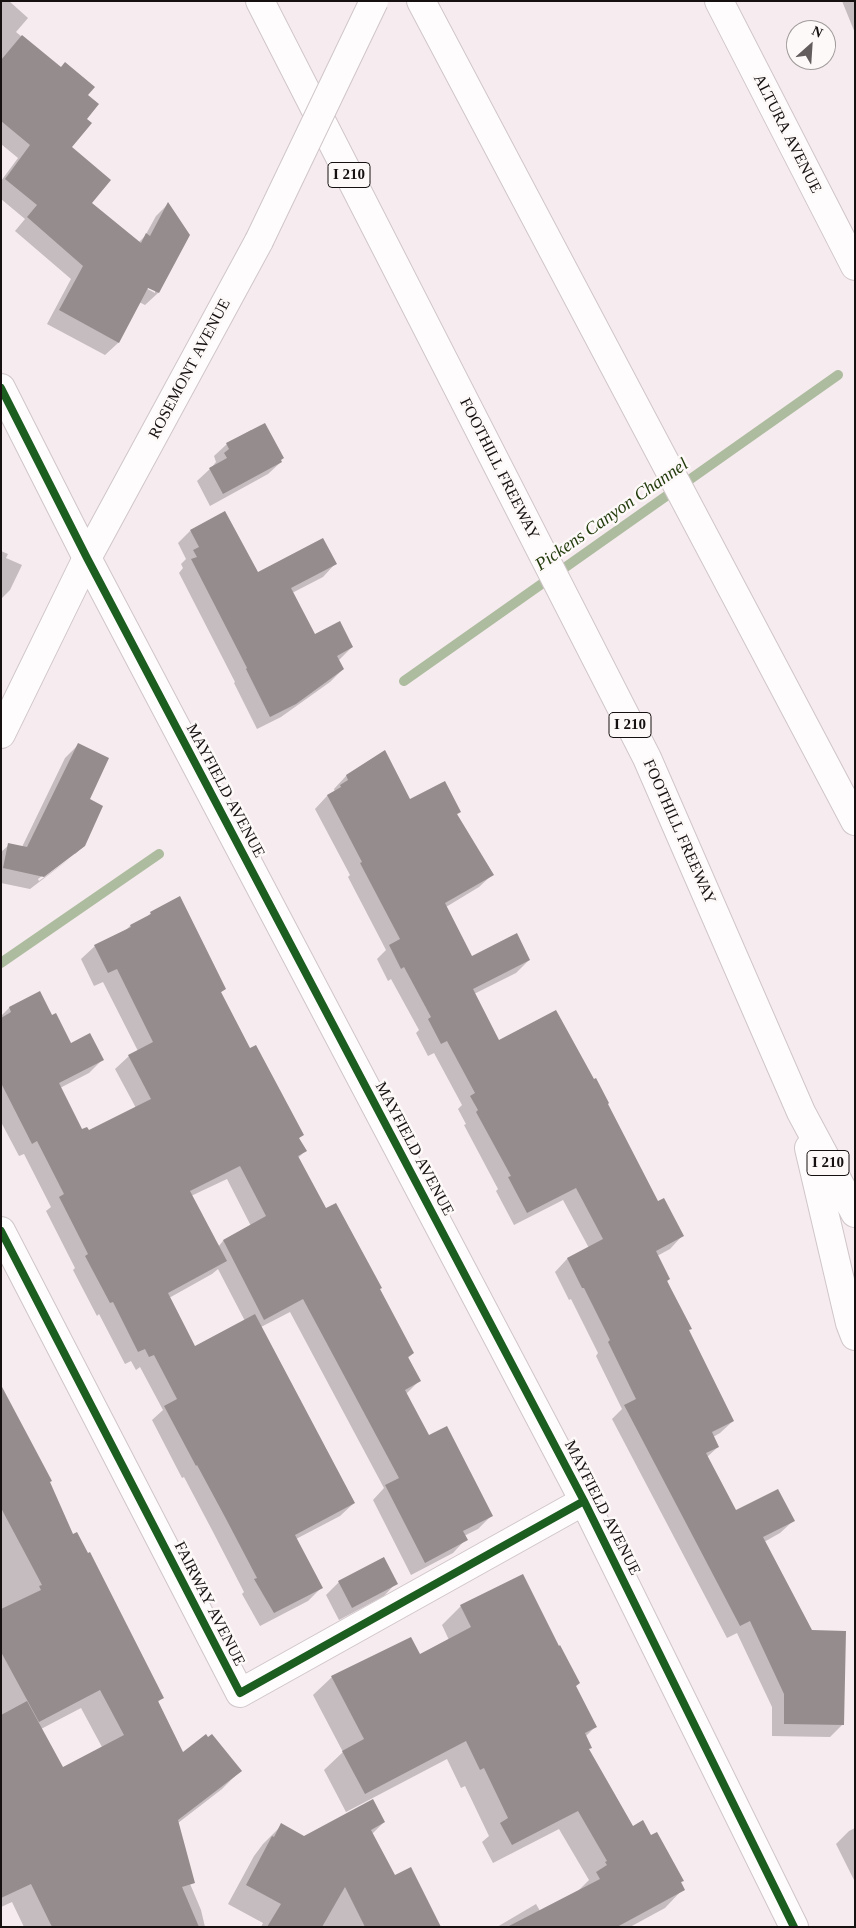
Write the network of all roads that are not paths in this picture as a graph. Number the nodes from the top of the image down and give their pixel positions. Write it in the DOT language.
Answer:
graph roads {
  1 [pos="260,1"];
  2 [pos="374,1"];
  3 [pos="421,1"];
  4 [pos="431,1"];
  5 [pos="719,1"];
  6 [pos="464,82"];
  7 [pos="855,266"];
  8 [pos="1,388"];
  9 [pos="87,558"];
  10 [pos="1,734"];
  11 [pos="855,821"];
  12 [pos="801,1112"];
  13 [pos="855,1213"];
  14 [pos="1,1231"];
  15 [pos="855,1336"];
  16 [pos="584,1501"];
  17 [pos="794,1927"];
  1 -- 12 [label="main road, FOOTHILL FREEWAY / I 210"];
  2 -- 9 [label="main road, ROSEMONT AVENUE, bridge"];
  3 -- 6 [label="main road"];
  4 -- 6 [label="main road"];
  5 -- 7 [label="main road, ALTURA AVENUE"];
  6 -- 11 [label="main road"];
  8 -- 9 [label="main road, MAYFIELD AVENUE"];
  9 -- 10 [label="main road, ROSEMONT AVENUE"];
  9 -- 16 [label="main road, MAYFIELD AVENUE"];
  12 -- 13 [label="main road, FOOTHILL FREEWAY / I 210"];
  12 -- 15 [label="main road"];
  14 -- 16 [label="main road, FAIRWAY AVENUE"];
  16 -- 17 [label="main road, MAYFIELD AVENUE"];
}
